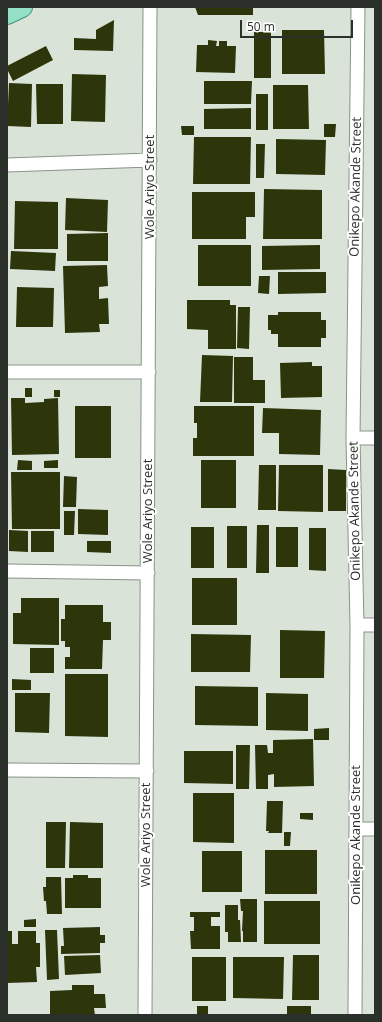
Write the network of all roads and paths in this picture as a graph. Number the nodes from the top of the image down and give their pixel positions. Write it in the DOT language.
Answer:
graph roads {
  1 [pos="22,7"];
  2 [pos="150,7"];
  3 [pos="358,7"];
  4 [pos="7,14"];
  5 [pos="150,160"];
  6 [pos="7,164"];
  7 [pos="7,372"];
  8 [pos="149,372"];
  9 [pos="353,438"];
  10 [pos="375,438"];
  11 [pos="7,571"];
  12 [pos="148,574"];
  13 [pos="357,625"];
  14 [pos="375,625"];
  15 [pos="7,770"];
  16 [pos="146,771"];
  17 [pos="356,829"];
  18 [pos="375,829"];
  19 [pos="145,1015"];
  20 [pos="355,1015"];
  1 -- 4 [label="main road"];
  2 -- 5 [label="street, Wole Ariyo Street"];
  3 -- 9 [label="street, Onikepo Akande Street"];
  5 -- 6 [label="street"];
  5 -- 8 [label="street, Wole Ariyo Street"];
  7 -- 8 [label="street"];
  8 -- 12 [label="street, Wole Ariyo Street"];
  9 -- 10 [label="street"];
  9 -- 13 [label="street, Onikepo Akande Street"];
  11 -- 12 [label="street"];
  12 -- 16 [label="street, Wole Ariyo Street"];
  13 -- 14 [label="street"];
  13 -- 17 [label="street, Onikepo Akande Street"];
  15 -- 16 [label="street"];
  16 -- 19 [label="street, Wole Ariyo Street"];
  17 -- 18 [label="street"];
  17 -- 20 [label="street, Onikepo Akande Street"];
}
